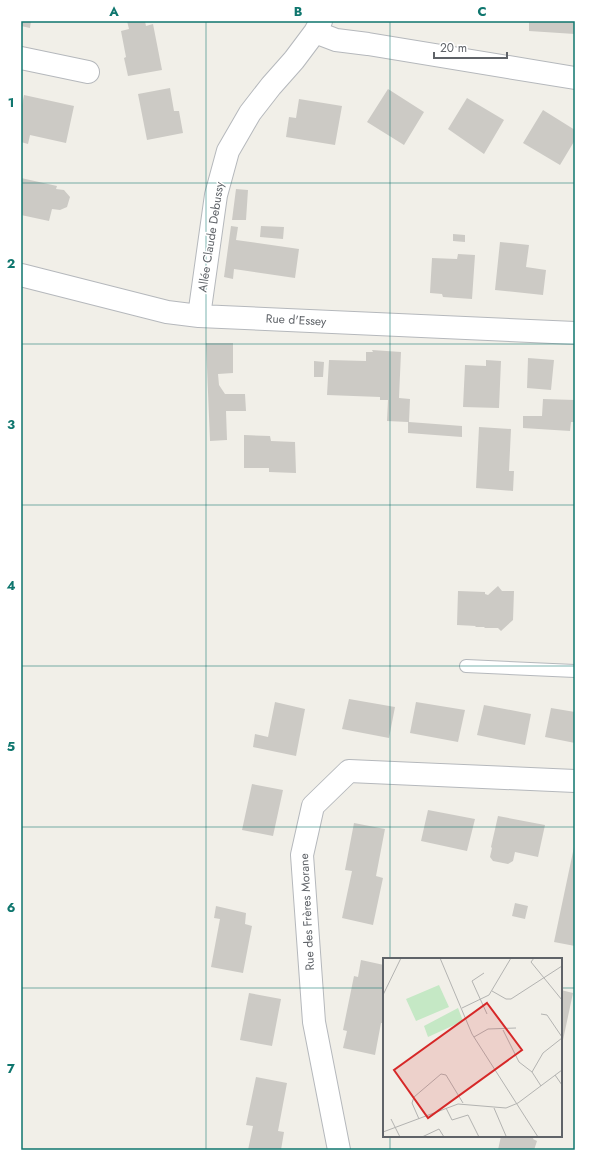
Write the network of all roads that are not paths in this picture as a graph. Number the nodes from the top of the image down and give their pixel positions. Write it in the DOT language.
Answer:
graph roads {
  1 [pos="318,27"];
  2 [pos="21,58"];
  3 [pos="88,72"];
  4 [pos="575,78"];
  5 [pos="21,275"];
  6 [pos="198,316"];
  7 [pos="575,333"];
  8 [pos="466,666"];
  9 [pos="575,671"];
  10 [pos="575,780"];
  11 [pos="339,1150"];
  1 -- 4 [label="street"];
  1 -- 6 [label="street, Allée Claude Debussy"];
  2 -- 3 [label="street"];
  5 -- 6 [label="street, Rue d'Essey"];
  6 -- 7 [label="street, Rue d'Essey"];
  8 -- 9 [label="lane"];
  10 -- 11 [label="street, Rue des Frères Morane"];
}
